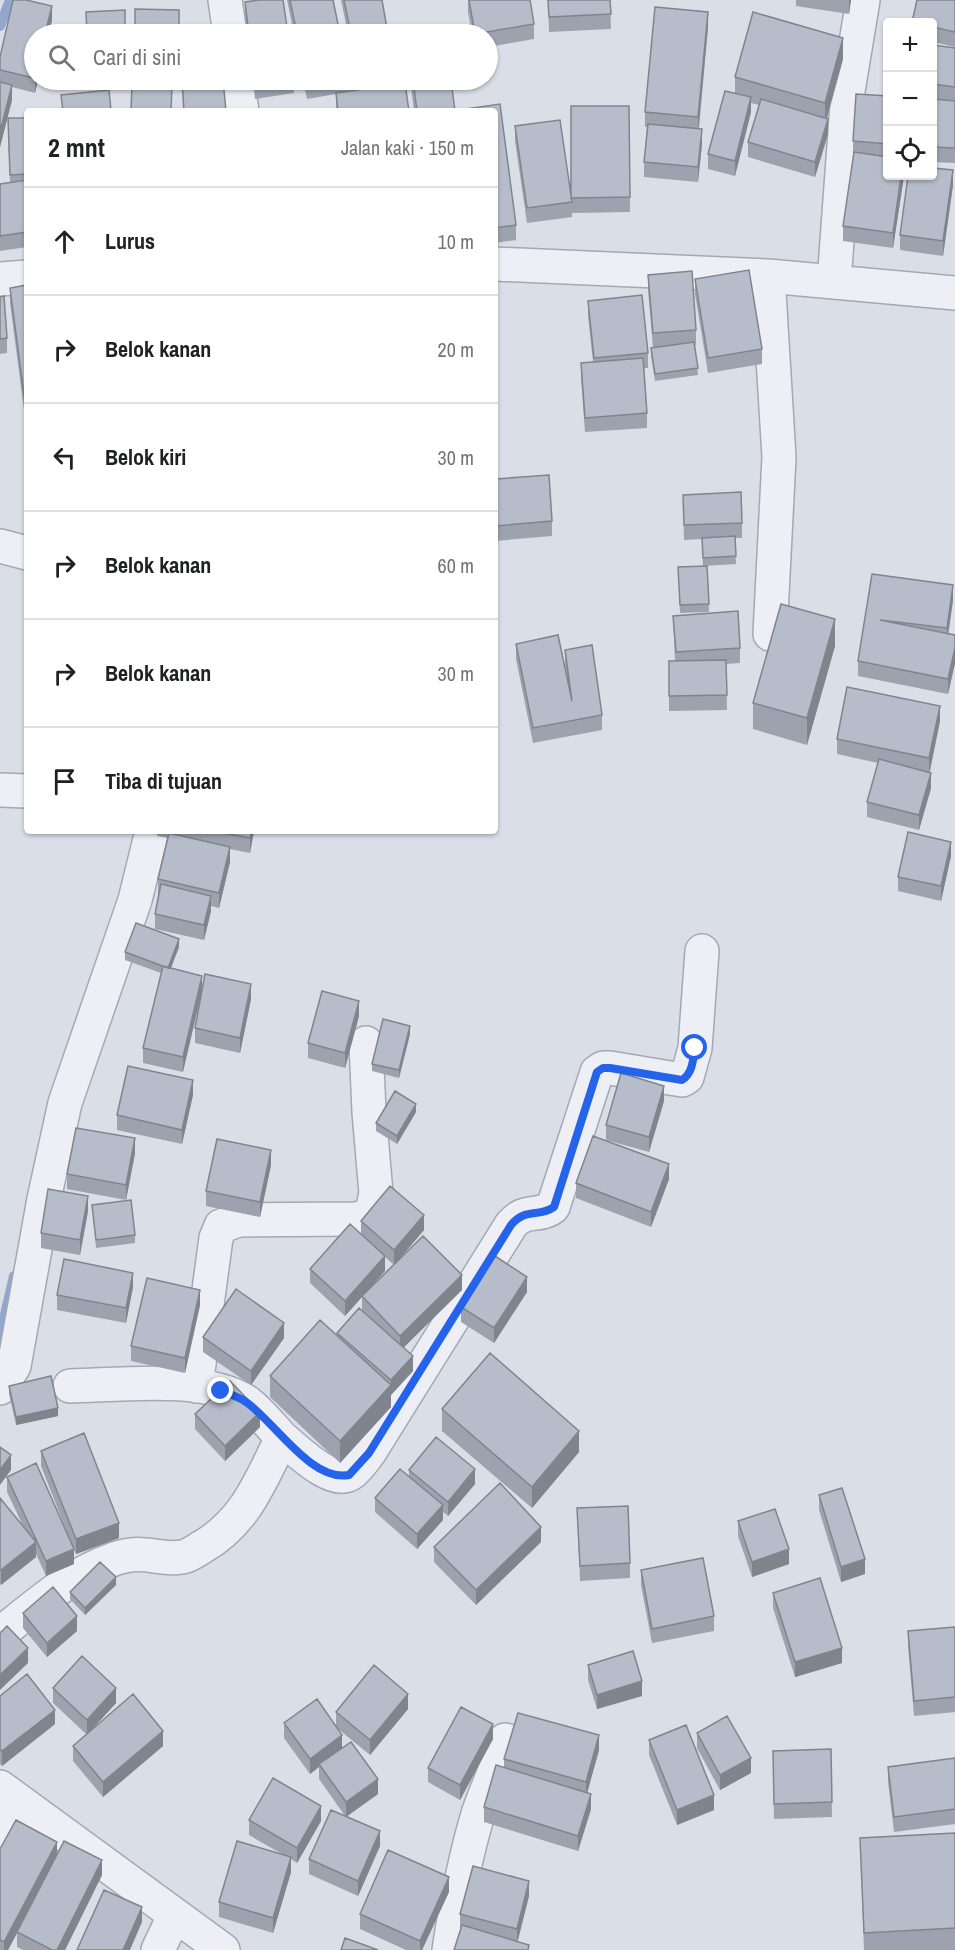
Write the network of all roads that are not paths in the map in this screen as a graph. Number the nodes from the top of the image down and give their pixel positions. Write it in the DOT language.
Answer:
graph roads {
  1 [pos="225,0"];
  2 [pos="863,0"];
  3 [pos="229,24"];
  4 [pos="239,90"];
  5 [pos="242,108"];
  6 [pos="498,264"];
  7 [pos="768,276"];
  8 [pos="24,277"];
  9 [pos="0,279"];
  10 [pos="834,282"];
  11 [pos="955,293"];
  12 [pos="0,546"];
  13 [pos="24,552"];
  14 [pos="770,634"];
  15 [pos="0,790"];
  16 [pos="24,791"];
  17 [pos="151,834"];
  18 [pos="702,951"];
  19 [pos="366,1043"];
  20 [pos="5,1371"];
  21 [pos="70,1386"];
  22 [pos="196,1386"];
  23 [pos="282,1438"];
  24 [pos="0,1634"];
  25 [pos="505,1740"];
  26 [pos="10,1796"];
  27 [pos="0,1840"];
  28 [pos="174,1916"];
  29 [pos="158,1950"];
  30 [pos="223,1950"];
  31 [pos="448,1950"];
  1 -- 3 [label="street"];
  2 -- 10 [label="street"];
  4 -- 5 [label="street"];
  6 -- 7 [label="street"];
  7 -- 10 [label="street"];
  7 -- 14 [label="street"];
  8 -- 9 [label="street"];
  10 -- 11 [label="street"];
  12 -- 13 [label="street"];
  15 -- 16 [label="street"];
  17 -- 20 [label="street"];
  18 -- 23 [label="street"];
  19 -- 22 [label="street"];
  21 -- 22 [label="street"];
  22 -- 23 [label="street"];
  23 -- 24 [label="street"];
  25 -- 31 [label="street"];
  26 -- 27 [label="street"];
  26 -- 28 [label="street"];
  28 -- 29 [label="street"];
  28 -- 30 [label="street"];
}
